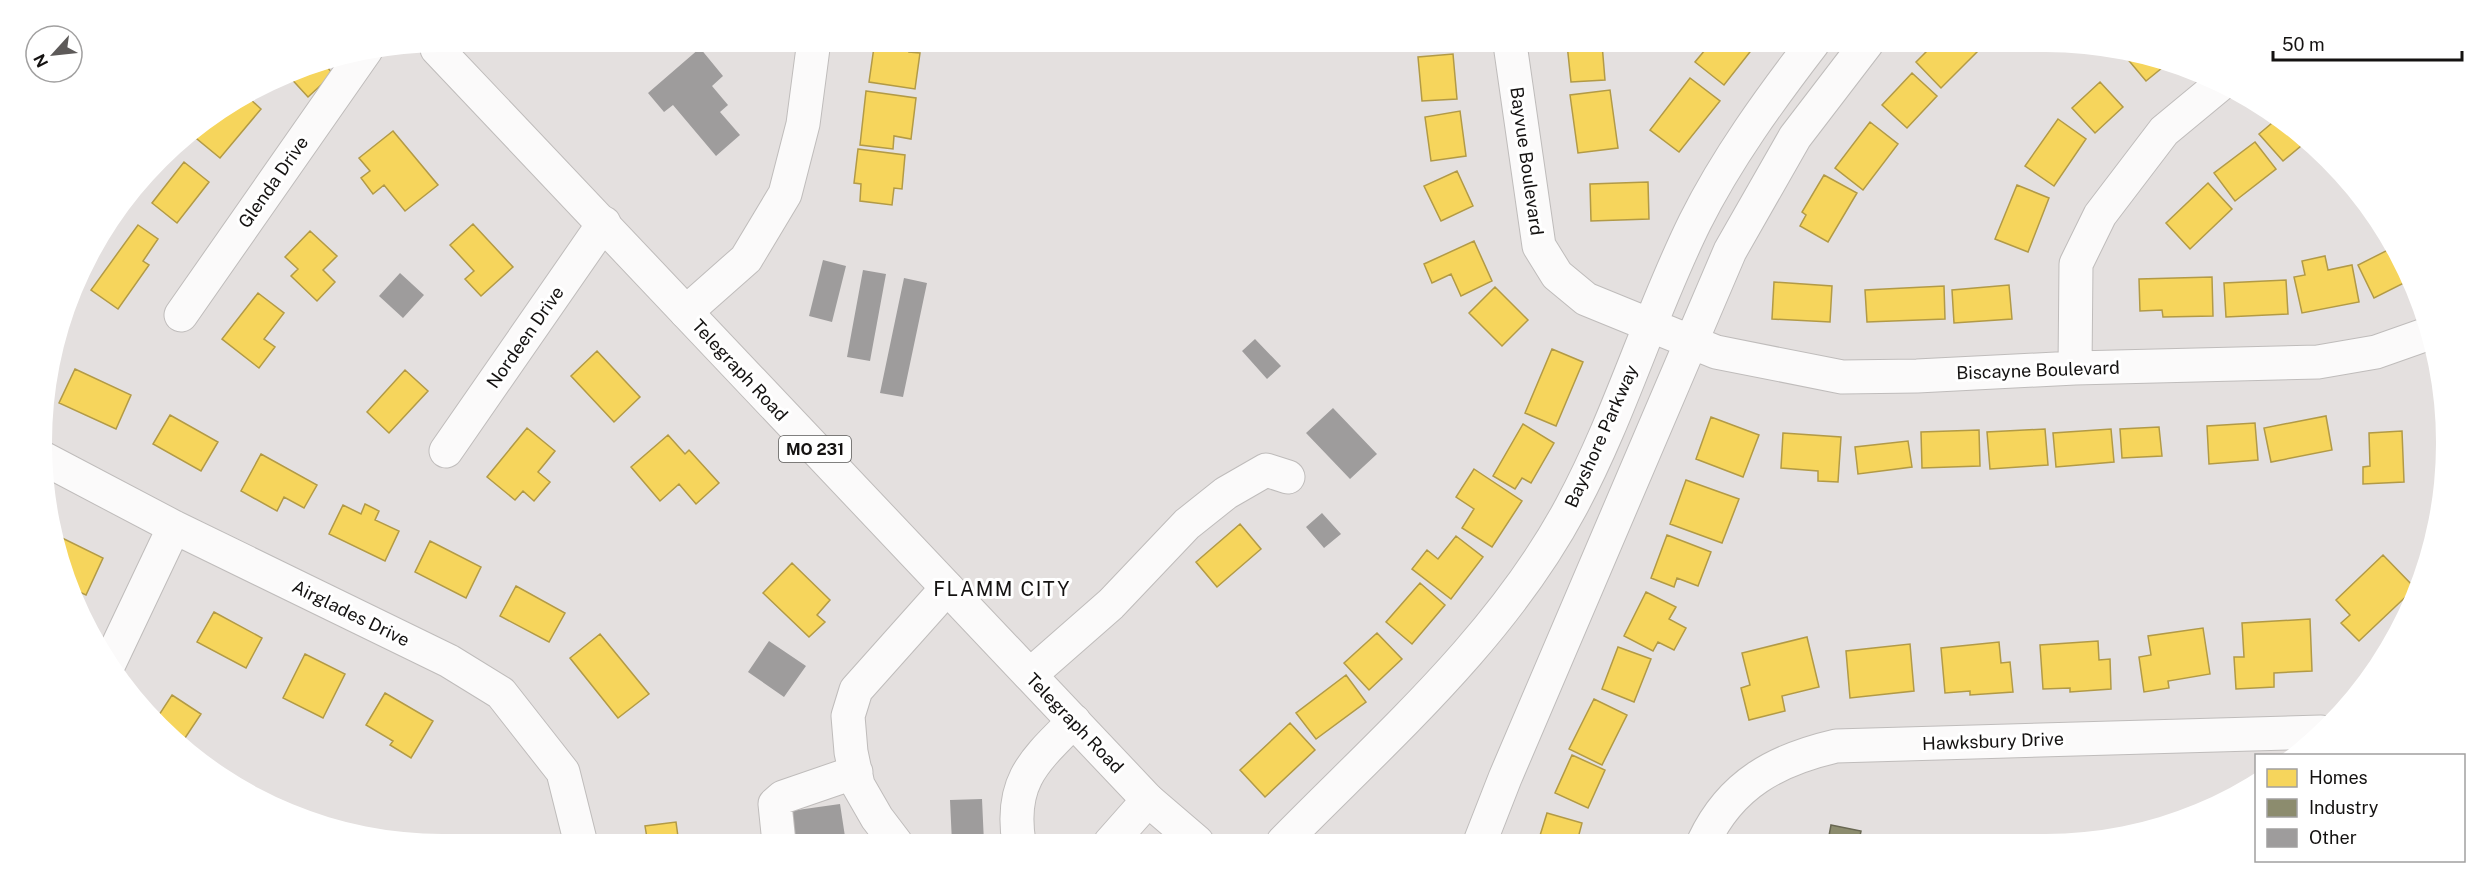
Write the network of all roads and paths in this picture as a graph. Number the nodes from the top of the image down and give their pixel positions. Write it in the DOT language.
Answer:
graph roads {
  1 [pos="440,52"];
  2 [pos="812,52"];
  3 [pos="1511,52"];
  4 [pos="1806,52"];
  5 [pos="1860,52"];
  6 [pos="357,62"];
  7 [pos="2214,91"];
  8 [pos="604,223"];
  9 [pos="686,312"];
  10 [pos="181,315"];
  11 [pos="1649,326"];
  12 [pos="2421,336"];
  13 [pos="1690,342"];
  14 [pos="2075,368"];
  15 [pos="446,451"];
  16 [pos="53,463"];
  17 [pos="1288,477"];
  18 [pos="174,528"];
  19 [pos="947,588"];
  20 [pos="114,653"];
  21 [pos="1030,675"];
  22 [pos="1074,721"];
  23 [pos="2308,732"];
  24 [pos="856,772"];
  25 [pos="1148,800"];
  26 [pos="578,834"];
  27 [pos="778,834"];
  28 [pos="890,834"];
  29 [pos="1017,834"];
  30 [pos="1118,834"];
  31 [pos="1188,834"];
  32 [pos="1291,834"];
  33 [pos="1483,834"];
  34 [pos="1708,834"];
  1 -- 8 [label="street, Telegraph Road / MO 231"];
  2 -- 9 [label="street"];
  3 -- 11 [label="street, Bayvue Boulevard"];
  4 -- 11 [label="street, Bayshore Parkway"];
  5 -- 13 [label="street"];
  6 -- 10 [label="street, Glenda Drive"];
  7 -- 14 [label="street"];
  8 -- 9 [label="street, Telegraph Road / MO 231"];
  8 -- 15 [label="street, Nordeen Drive"];
  9 -- 19 [label="street, Telegraph Road / MO 231"];
  11 -- 13 [label="street, Biscayne Boulevard"];
  11 -- 32 [label="street, Bayshore Parkway"];
  12 -- 14 [label="street, Biscayne Boulevard"];
  13 -- 14 [label="street, Biscayne Boulevard"];
  13 -- 33 [label="street"];
  16 -- 18 [label="street, Airglades Drive"];
  17 -- 21 [label="street"];
  18 -- 20 [label="street"];
  18 -- 26 [label="street, Airglades Drive"];
  19 -- 21 [label="street, Telegraph Road / MO 231"];
  19 -- 24 [label="street"];
  21 -- 22 [label="street, Telegraph Road / MO 231"];
  22 -- 25 [label="street, Telegraph Road / MO 231"];
  22 -- 29 [label="street"];
  23 -- 34 [label="street, Hawksbury Drive"];
  24 -- 27 [label="street"];
  24 -- 28 [label="street"];
  25 -- 30 [label="street"];
  25 -- 31 [label="street, Telegraph Road / MO 231"];
}
